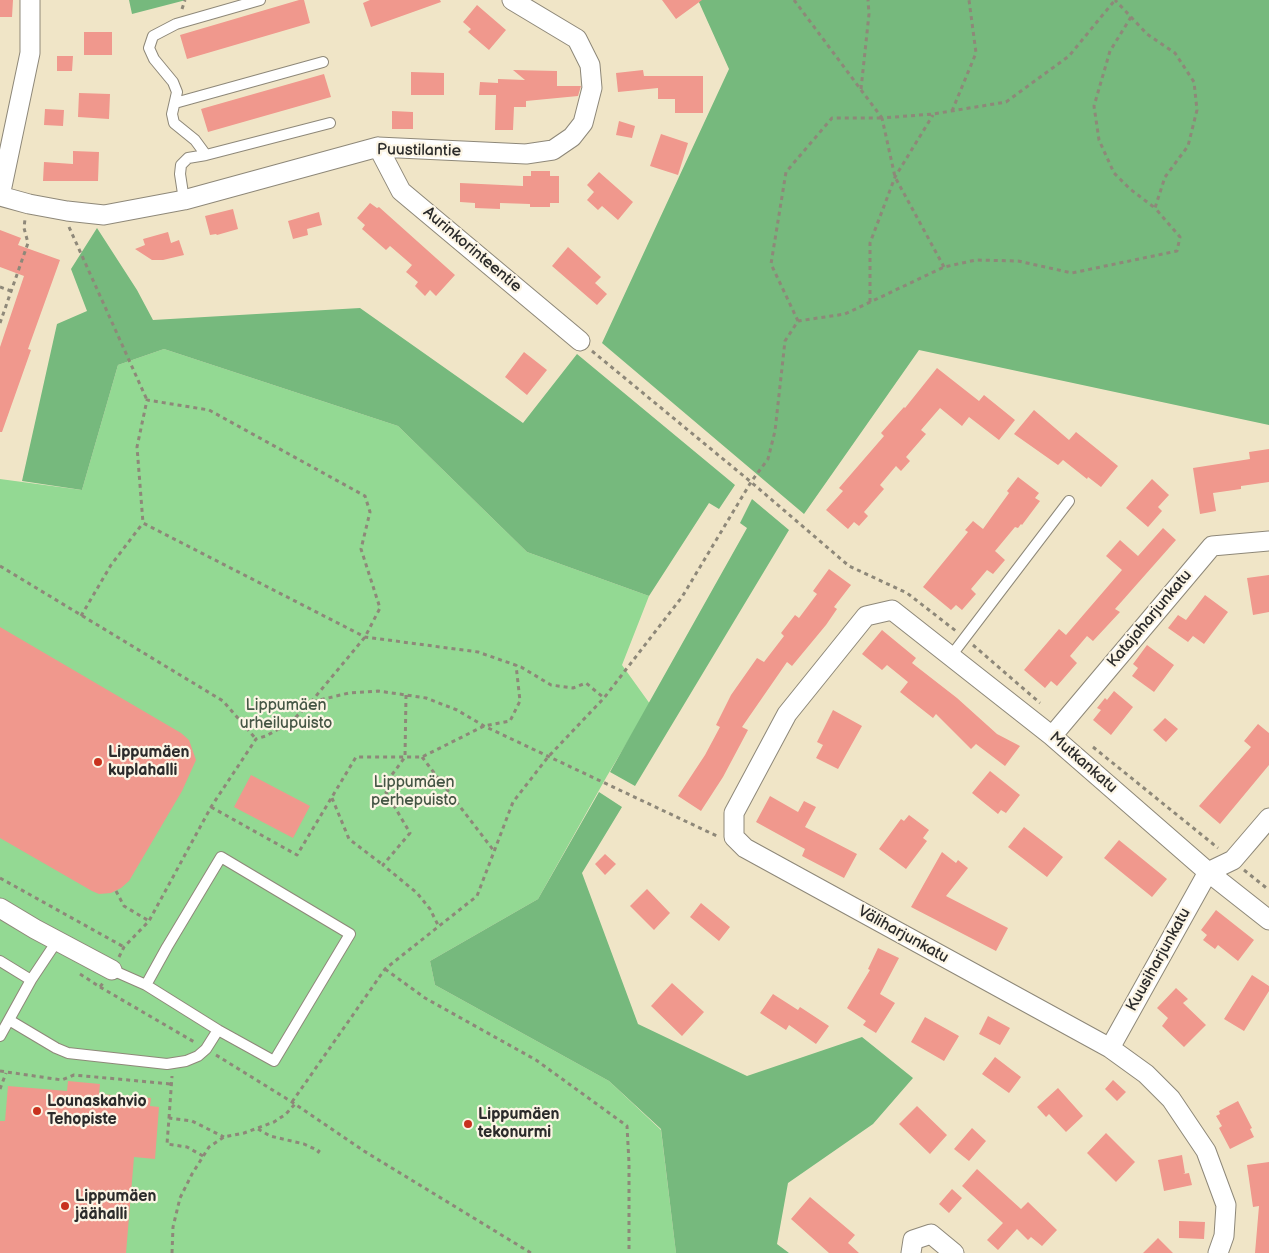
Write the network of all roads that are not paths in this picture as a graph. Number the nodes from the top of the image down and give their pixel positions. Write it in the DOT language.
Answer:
graph roads {
  1 [pos="30,0"];
  2 [pos="260,0"];
  3 [pos="512,0"];
  4 [pos="323,62"];
  5 [pos="175,103"];
  6 [pos="330,123"];
  7 [pos="378,147"];
  8 [pos="206,155"];
  9 [pos="0,196"];
  10 [pos="184,200"];
  11 [pos="580,341"];
  12 [pos="1069,501"];
  13 [pos="1269,541"];
  14 [pos="951,656"];
  15 [pos="1052,736"];
  16 [pos="1269,818"];
  17 [pos="734,837"];
  18 [pos="1208,872"];
  19 [pos="0,908"];
  20 [pos="1269,920"];
  21 [pos="57,941"];
  22 [pos="0,962"];
  23 [pos="112,970"];
  24 [pos="31,980"];
  25 [pos="146,985"];
  26 [pos="9,1020"];
  27 [pos="218,1030"];
  28 [pos="0,1036"];
  29 [pos="1110,1048"];
  30 [pos="911,1253"];
  31 [pos="954,1253"];
  32 [pos="1218,1253"];
  1 -- 9 [label="street"];
  2 -- 5 [label="lane"];
  3 -- 7 [label="street, Puustilantie"];
  4 -- 5 [label="lane"];
  5 -- 8 [label="lane"];
  6 -- 8 [label="lane"];
  7 -- 10 [label="street, Puustilantie"];
  7 -- 11 [label="street, Aurinkorinteentie"];
  8 -- 10 [label="lane"];
  9 -- 10 [label="street, Puustilantie"];
  12 -- 14 [label="lane"];
  13 -- 15 [label="street, Katajaharjunkatu"];
  14 -- 15 [label="street, Mutkankatu"];
  14 -- 17 [label="street, Mutkankatu"];
  15 -- 18 [label="street, Mutkankatu"];
  16 -- 18 [label="street"];
  17 -- 29 [label="street, Väliharjunkatu"];
  18 -- 20 [label="street, Mutkankatu"];
  18 -- 29 [label="street, Kuusiharjunkatu"];
  19 -- 21 [label="street"];
  21 -- 23 [label="street"];
  21 -- 24 [label="lane"];
  22 -- 24 [label="lane"];
  23 -- 25 [label="lane"];
  24 -- 26 [label="lane"];
  25 -- 27 [label="lane"];
  25 -- 27 [label="lane"];
  26 -- 27 [label="lane"];
  26 -- 28 [label="lane"];
  29 -- 32 [label="street, Väliharjunkatu"];
  30 -- 31 [label="street"];
}
